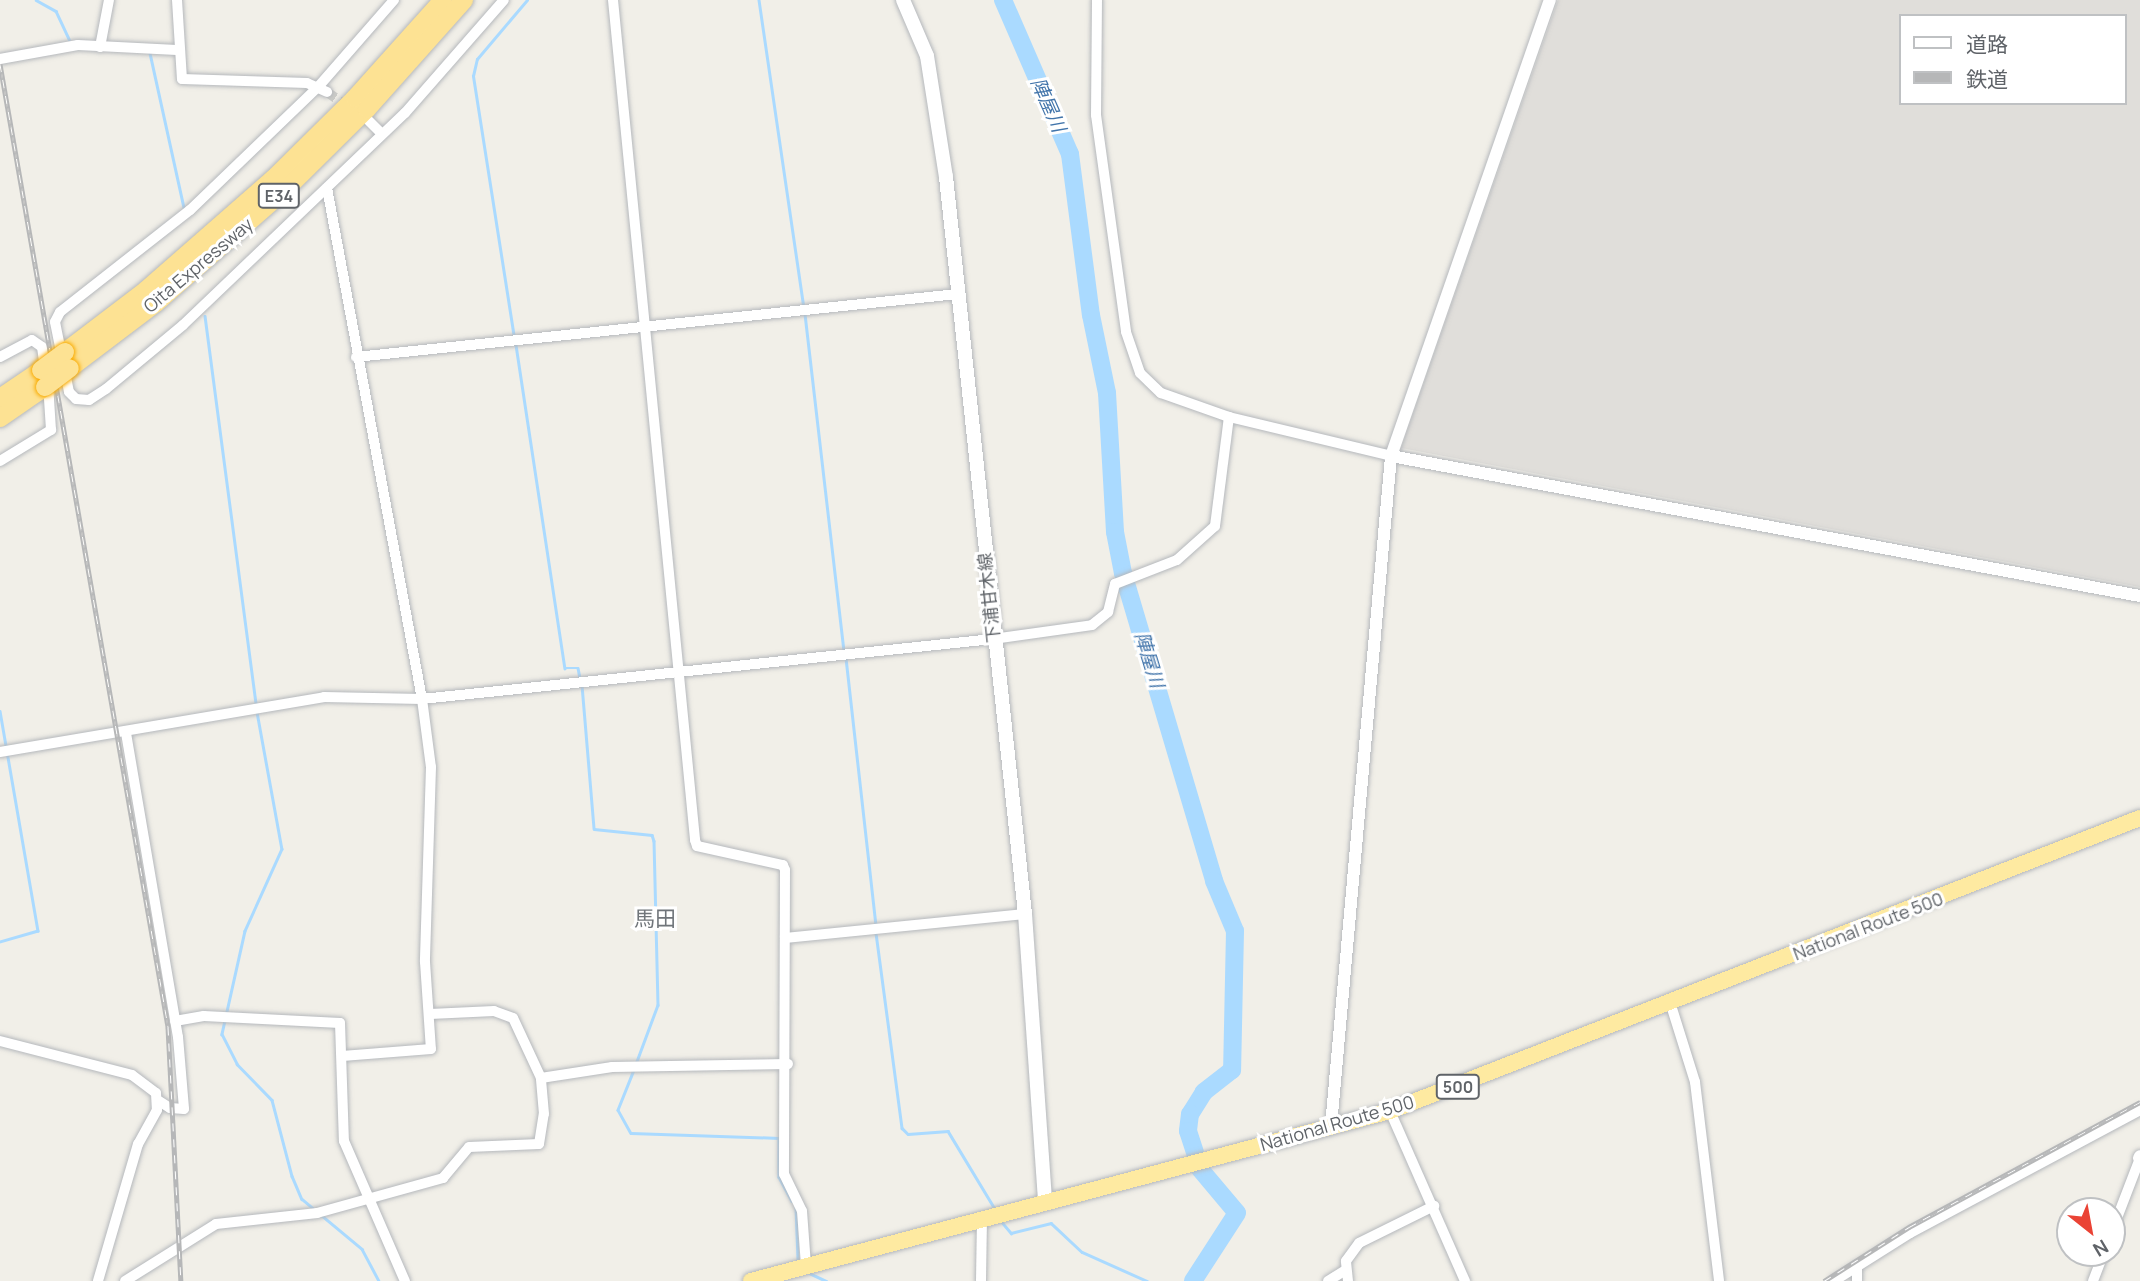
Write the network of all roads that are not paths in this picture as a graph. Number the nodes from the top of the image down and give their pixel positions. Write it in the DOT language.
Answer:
graph roads {
  1 [pos="109,0"];
  2 [pos="177,0"];
  3 [pos="394,0"];
  4 [pos="443,0"];
  5 [pos="464,0"];
  6 [pos="504,0"];
  7 [pos="613,0"];
  8 [pos="903,0"];
  9 [pos="1097,0"];
  10 [pos="1550,0"];
  11 [pos="100,47"];
  12 [pos="177,50"];
  13 [pos="0,59"];
  14 [pos="323,89"];
  15 [pos="369,121"];
  16 [pos="382,134"];
  17 [pos="327,188"];
  18 [pos="957,294"];
  19 [pos="643,327"];
  20 [pos="0,357"];
  21 [pos="356,357"];
  22 [pos="68,360"];
  23 [pos="43,378"];
  24 [pos="0,398"];
  25 [pos="1229,417"];
  26 [pos="0,418"];
  27 [pos="1391,456"];
  28 [pos="0,461"];
  29 [pos="2140,596"];
  30 [pos="993,639"];
  31 [pos="679,673"];
  32 [pos="422,699"];
  33 [pos="126,733"];
  34 [pos="0,752"];
  35 [pos="2140,818"];
  36 [pos="1025,914"];
  37 [pos="785,938"];
  38 [pos="1670,1002"];
  39 [pos="430,1014"];
  40 [pos="175,1021"];
  41 [pos="0,1041"];
  42 [pos="342,1056"];
  43 [pos="788,1064"];
  44 [pos="541,1078"];
  45 [pos="159,1101"];
  46 [pos="2140,1110"];
  47 [pos="1390,1111"];
  48 [pos="1331,1126"];
  49 [pos="2140,1157"];
  50 [pos="2125,1197"];
  51 [pos="366,1198"];
  52 [pos="1045,1202"];
  53 [pos="1434,1206"];
  54 [pos="982,1219"];
  55 [pos="806,1266"];
  56 [pos="1857,1266"];
  57 [pos="1346,1276"];
  58 [pos="98,1281"];
  59 [pos="125,1281"];
  60 [pos="405,1281"];
  61 [pos="751,1281"];
  62 [pos="981,1281"];
  63 [pos="1328,1281"];
  64 [pos="1465,1281"];
  65 [pos="1719,1281"];
  66 [pos="1834,1281"];
  67 [pos="1857,1281"];
  1 -- 11 [label="street"];
  2 -- 12 [label="street"];
  3 -- 14 [label="street"];
  4 -- 22 [label="highway, Oita Expressway / E34"];
  5 -- 22 [label="highway, Oita Expressway / E34"];
  6 -- 16 [label="street"];
  7 -- 19 [label="street"];
  8 -- 18 [label="main road, 下浦甘木線"];
  9 -- 25 [label="street"];
  10 -- 27 [label="street"];
  11 -- 12 [label="street"];
  11 -- 13 [label="street"];
  12 -- 14 [label="street"];
  14 -- 17 [label="street"];
  15 -- 16 [label="street"];
  16 -- 17 [label="street"];
  17 -- 21 [label="street"];
  18 -- 19 [label="street"];
  18 -- 30 [label="main road, 下浦甘木線"];
  19 -- 21 [label="street"];
  19 -- 31 [label="street"];
  20 -- 28 [label="street"];
  21 -- 32 [label="street"];
  22 -- 23 [label="highway, Oita Expressway / E34, bridge"];
  23 -- 24 [label="highway, Oita Expressway / E34"];
  23 -- 26 [label="highway, Oita Expressway / E34"];
  25 -- 27 [label="street"];
  25 -- 30 [label="street"];
  27 -- 29 [label="street"];
  27 -- 48 [label="street"];
  30 -- 31 [label="street"];
  30 -- 36 [label="main road, 下浦甘木線"];
  31 -- 32 [label="street"];
  31 -- 37 [label="street"];
  32 -- 33 [label="street"];
  32 -- 39 [label="street"];
  33 -- 34 [label="street"];
  33 -- 40 [label="street"];
  35 -- 38 [label="highway, National Route 500 / 500"];
  36 -- 37 [label="street"];
  36 -- 52 [label="main road, 下浦甘木線"];
  37 -- 43 [label="street"];
  38 -- 47 [label="highway, National Route 500 / 500"];
  38 -- 65 [label="street"];
  39 -- 42 [label="street"];
  39 -- 44 [label="street"];
  40 -- 42 [label="street"];
  40 -- 45 [label="street"];
  41 -- 45 [label="street"];
  42 -- 51 [label="street"];
  43 -- 44 [label="street"];
  43 -- 55 [label="street"];
  44 -- 51 [label="street"];
  45 -- 58 [label="street"];
  46 -- 56 [label="street"];
  47 -- 48 [label="highway, National Route 500 / 500"];
  47 -- 53 [label="street"];
  48 -- 52 [label="highway, National Route 500 / 500"];
  49 -- 50 [label="street"];
  51 -- 59 [label="street"];
  51 -- 60 [label="street"];
  52 -- 54 [label="highway, National Route 500 / 500"];
  53 -- 57 [label="street"];
  53 -- 64 [label="street"];
  54 -- 55 [label="highway, National Route 500 / 500"];
  54 -- 62 [label="street"];
  55 -- 61 [label="highway, National Route 500 / 500"];
  56 -- 66 [label="street"];
  56 -- 67 [label="street"];
  57 -- 63 [label="street"];
}
